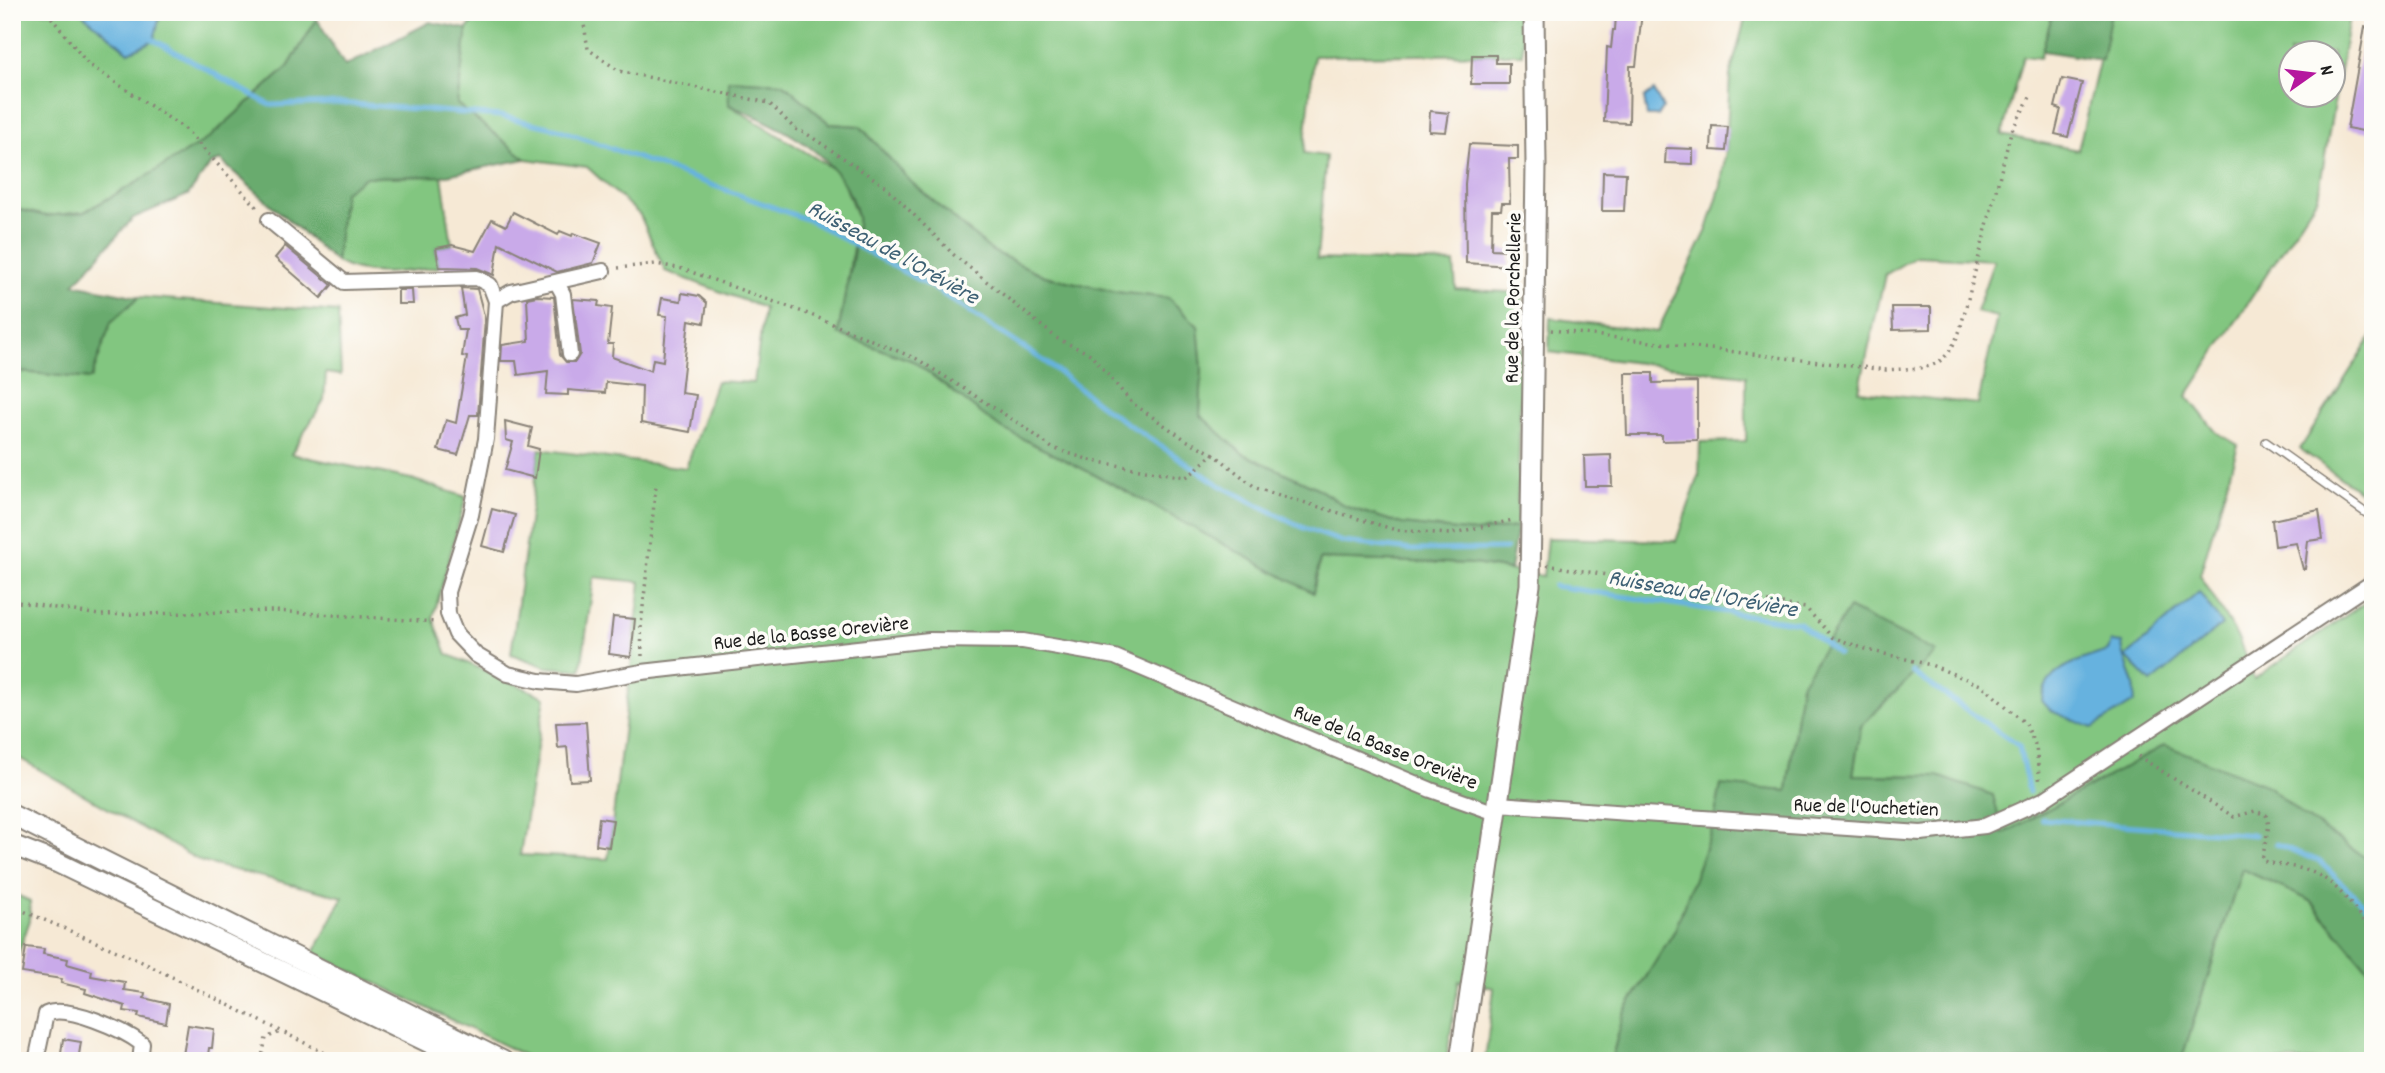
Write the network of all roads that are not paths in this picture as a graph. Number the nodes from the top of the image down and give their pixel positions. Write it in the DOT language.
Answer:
graph roads {
  1 [pos="1534,12"];
  2 [pos="269,220"];
  3 [pos="603,271"];
  4 [pos="558,283"];
  5 [pos="496,301"];
  6 [pos="570,354"];
  7 [pos="2266,442"];
  8 [pos="2373,518"];
  9 [pos="2373,582"];
  10 [pos="1497,808"];
  11 [pos="12,815"];
  12 [pos="12,845"];
  13 [pos="36,1061"];
  14 [pos="140,1061"];
  15 [pos="467,1061"];
  16 [pos="503,1061"];
  17 [pos="1460,1061"];
  1 -- 10 [label="street, Rue de la Porchellerie"];
  2 -- 5 [label="street"];
  3 -- 4 [label="street"];
  4 -- 5 [label="street"];
  4 -- 6 [label="street"];
  5 -- 10 [label="street, Rue de la Basse Orevière"];
  7 -- 8 [label="lane"];
  9 -- 10 [label="street, Rue de l'Ouchetien"];
  10 -- 17 [label="street, Rue de la Porchellerie"];
  11 -- 16 [label="street"];
  12 -- 15 [label="street"];
  13 -- 14 [label="street"];
}
